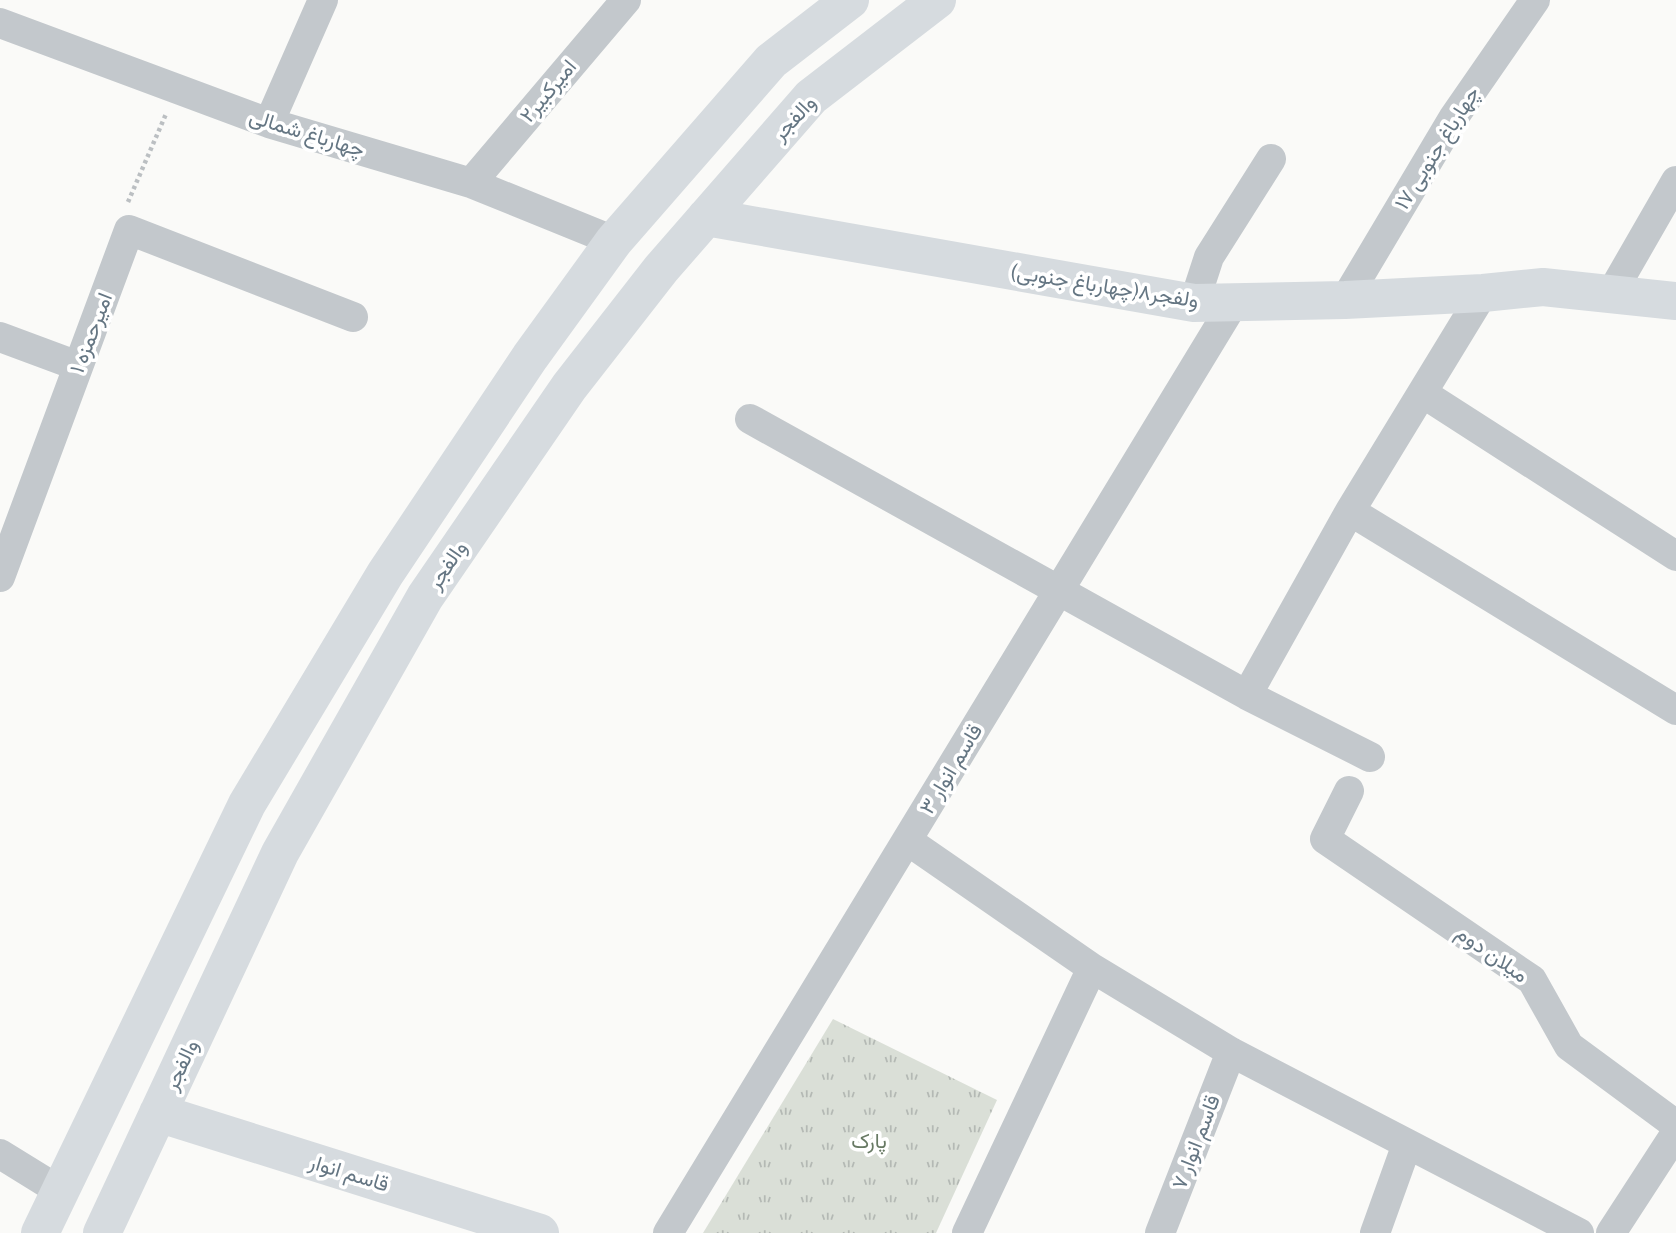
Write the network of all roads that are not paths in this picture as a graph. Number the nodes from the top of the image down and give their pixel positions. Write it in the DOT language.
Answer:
graph roads {
  1 [pos="323,0"];
  2 [pos="626,0"];
  3 [pos="849,0"];
  4 [pos="937,0"];
  5 [pos="1535,0"];
  6 [pos="0,23"];
  7 [pos="269,123"];
  8 [pos="1271,159"];
  9 [pos="1676,181"];
  10 [pos="471,183"];
  11 [pos="706,217"];
  12 [pos="614,241"];
  13 [pos="1483,293"];
  14 [pos="1611,294"];
  15 [pos="1345,300"];
  16 [pos="1676,301"];
  17 [pos="1194,303"];
  18 [pos="1233,304"];
  19 [pos="353,317"];
  20 [pos="0,337"];
  21 [pos="78,366"];
  22 [pos="1423,394"];
  23 [pos="750,419"];
  24 [pos="1350,511"];
  25 [pos="1676,556"];
  26 [pos="3,561"];
  27 [pos="1059,589"];
  28 [pos="1247,695"];
  29 [pos="1676,710"];
  30 [pos="1370,757"];
  31 [pos="1349,791"];
  32 [pos="908,841"];
  33 [pos="1092,968"];
  34 [pos="1231,1052"];
  35 [pos="158,1113"];
  36 [pos="1676,1125"];
  37 [pos="1676,1133"];
  38 [pos="1407,1144"];
  39 [pos="0,1154"];
  40 [pos="1668,1165"];
  41 [pos="60,1191"];
  42 [pos="40,1233"];
  43 [pos="102,1233"];
  44 [pos="540,1233"];
  45 [pos="668,1233"];
  46 [pos="967,1233"];
  47 [pos="1160,1233"];
  48 [pos="1375,1233"];
  49 [pos="1579,1233"];
  50 [pos="1611,1233"];
  1 -- 7 [label="street"];
  2 -- 10 [label="street, امیرکبیر۲"];
  3 -- 12 [label="main road"];
  4 -- 11 [label="main road, والفجر"];
  5 -- 15 [label="street, چهارباغ جنوبی ۱۷"];
  6 -- 7 [label="street, چهارباغ شمالی"];
  7 -- 10 [label="street, چهارباغ شمالی"];
  8 -- 17 [label="street"];
  9 -- 14 [label="street"];
  10 -- 12 [label="street, چهارباغ شمالی"];
  11 -- 17 [label="main road, ولفجر۸(چهارباغ جنوبی)"];
  11 -- 35 [label="main road, والفجر"];
  12 -- 41 [label="main road"];
  13 -- 14 [label="main road, ولفجر۸(چهارباغ جنوبی)"];
  13 -- 15 [label="main road, ولفجر۸(چهارباغ جنوبی)"];
  13 -- 22 [label="street"];
  14 -- 16 [label="main road, ولفجر۸(چهارباغ جنوبی)"];
  15 -- 18 [label="main road, ولفجر۸(چهارباغ جنوبی)"];
  17 -- 18 [label="main road, ولفجر۸(چهارباغ جنوبی)"];
  18 -- 27 [label="street, قاسم انوار ۳"];
  19 -- 21 [label="street, امیرحمزه ۱"];
  20 -- 21 [label="street"];
  21 -- 26 [label="street, امیرحمزه ۱"];
  22 -- 24 [label="street"];
  22 -- 25 [label="street"];
  23 -- 27 [label="street"];
  24 -- 28 [label="street"];
  24 -- 29 [label="street"];
  27 -- 28 [label="street"];
  27 -- 32 [label="street, قاسم انوار ۳"];
  28 -- 30 [label="street"];
  31 -- 36 [label="street, میلان دوم"];
  32 -- 33 [label="street"];
  32 -- 45 [label="street, قاسم انوار ۳"];
  33 -- 34 [label="street"];
  33 -- 46 [label="street"];
  34 -- 38 [label="street"];
  34 -- 47 [label="street, قاسم انوار ۷"];
  35 -- 43 [label="main road, والفجر"];
  35 -- 44 [label="main road, قاسم انوار"];
  37 -- 40 [label="street"];
  38 -- 48 [label="street"];
  38 -- 49 [label="street"];
  39 -- 41 [label="street"];
  40 -- 50 [label="street"];
  41 -- 42 [label="main road"];
}
